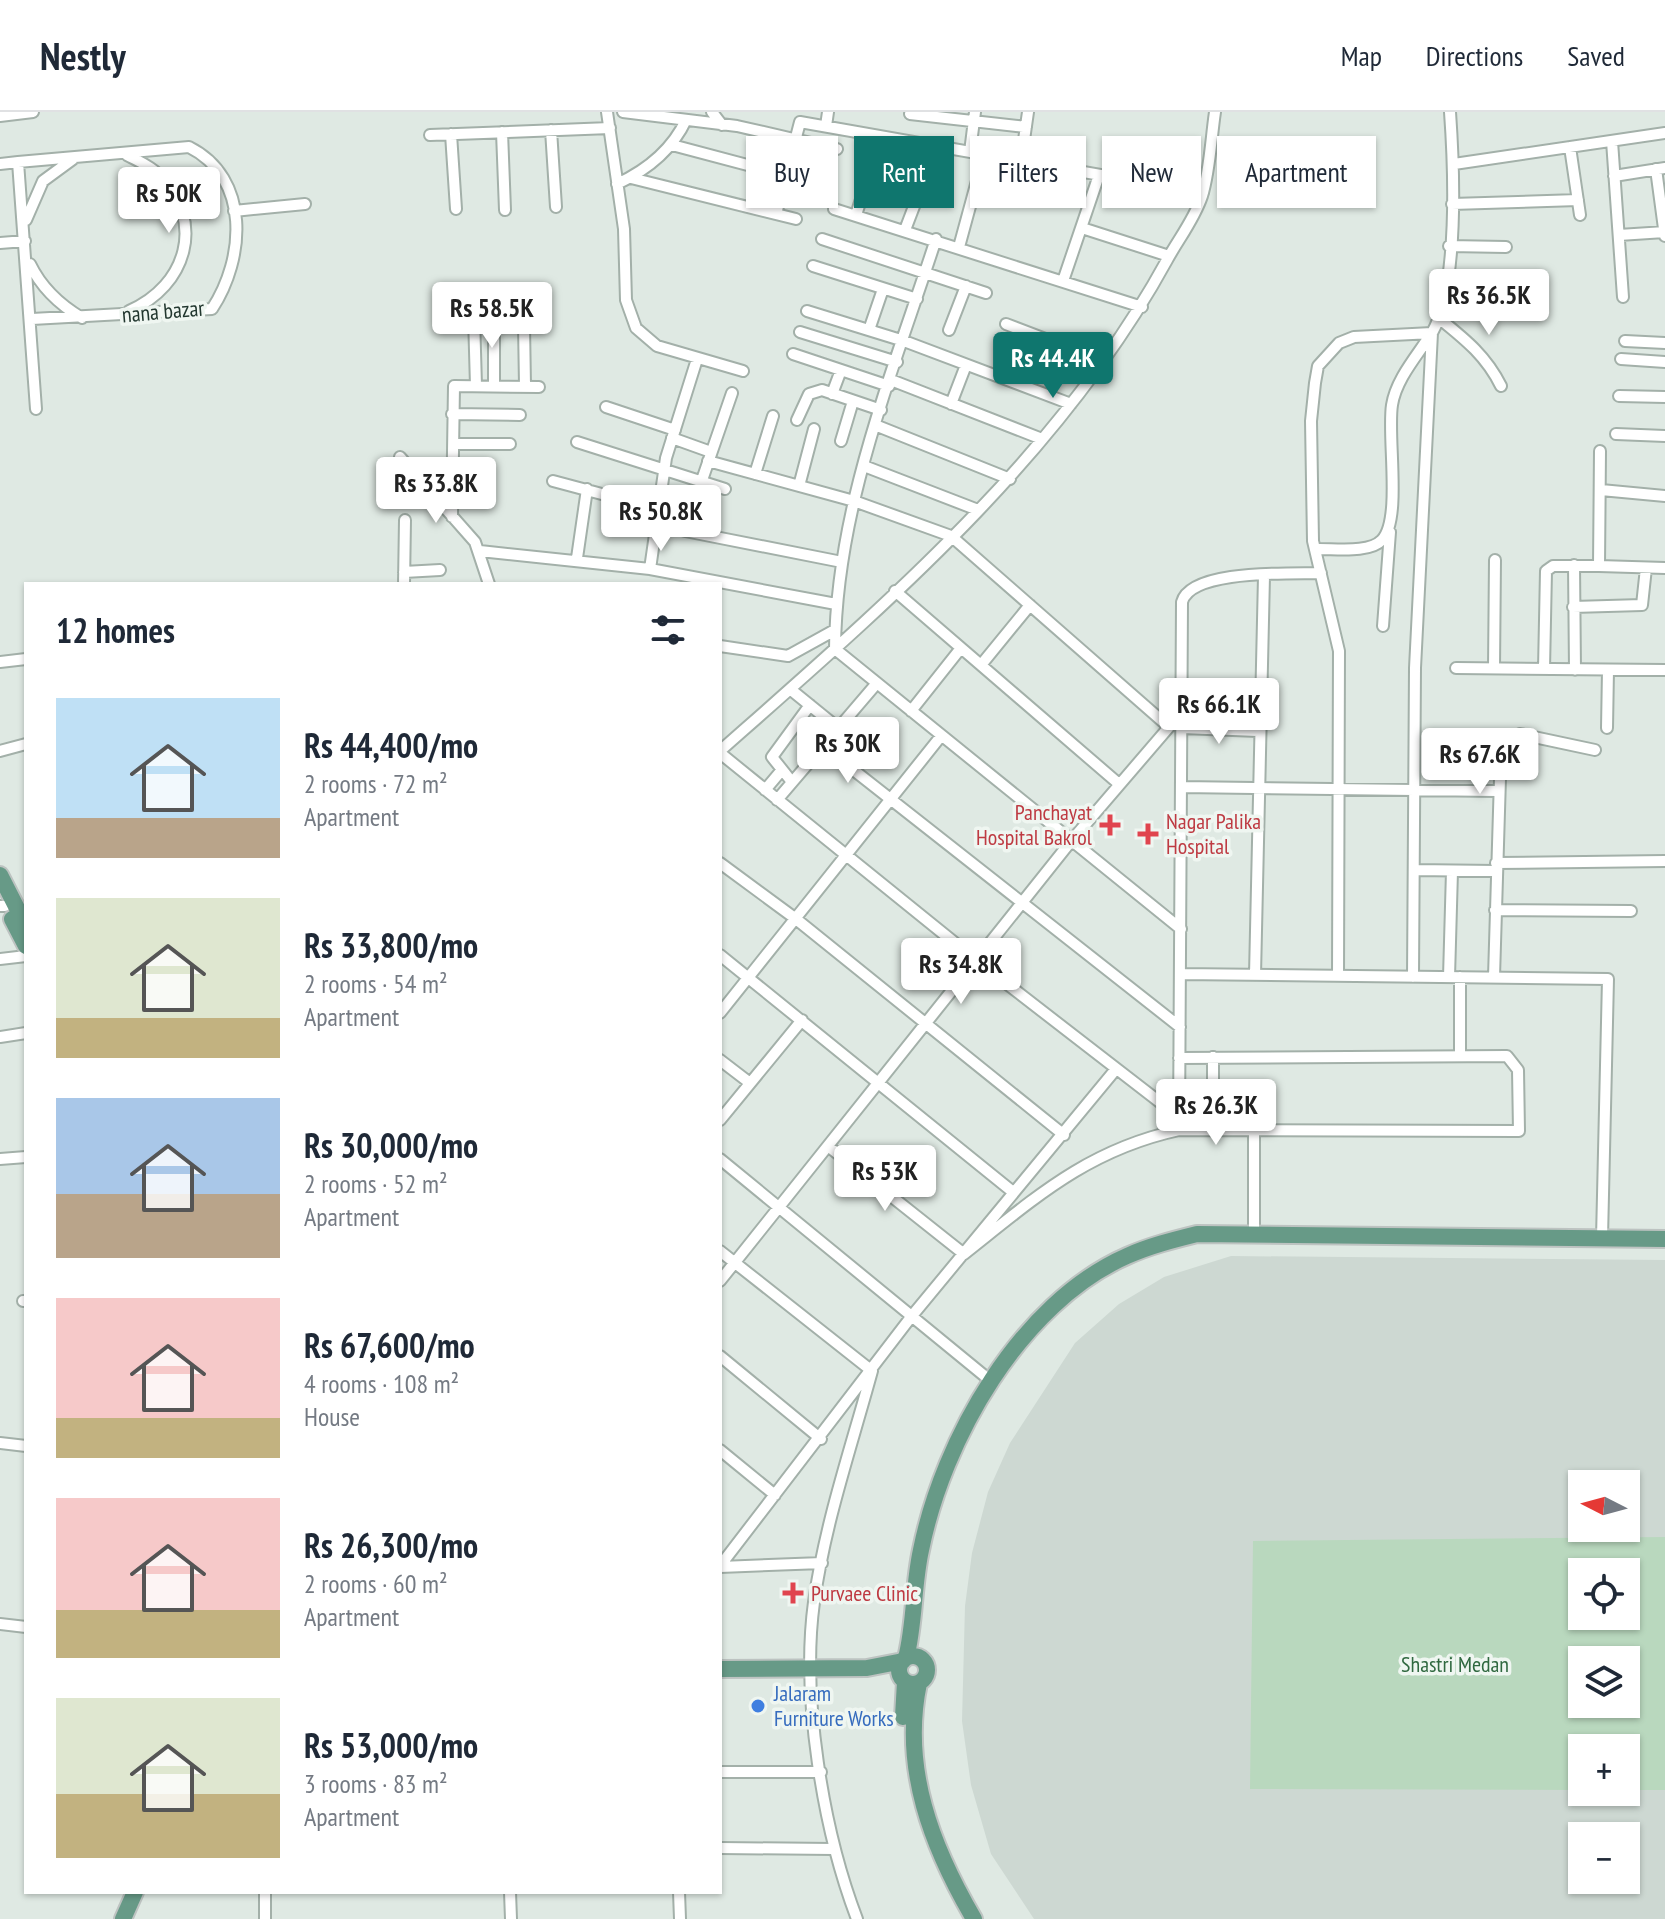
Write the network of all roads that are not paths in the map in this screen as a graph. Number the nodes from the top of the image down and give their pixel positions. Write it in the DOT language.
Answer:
graph roads {
  1 [pos="33,112"];
  2 [pos="607,112"];
  3 [pos="623,112"];
  4 [pos="712,112"];
  5 [pos="797,112"];
  6 [pos="828,112"];
  7 [pos="1028,112"];
  8 [pos="1215,112"];
  9 [pos="1450,112"];
  10 [pos="910,114"];
  11 [pos="0,116"];
  12 [pos="975,116"];
  13 [pos="686,120"];
  14 [pos="722,125"];
  15 [pos="826,126"];
  16 [pos="1026,127"];
  17 [pos="610,128"];
  18 [pos="551,130"];
  19 [pos="502,132"];
  20 [pos="795,132"];
  21 [pos="1665,133"];
  22 [pos="451,134"];
  23 [pos="430,135"];
  24 [pos="794,136"];
  25 [pos="805,136"];
  26 [pos="876,136"];
  27 [pos="972,136"];
  28 [pos="1025,136"];
  29 [pos="1612,141"];
  30 [pos="672,145"];
  31 [pos="1570,147"];
  32 [pos="954,149"];
  33 [pos="970,152"];
  34 [pos="125,154"];
  35 [pos="73,159"];
  36 [pos="18,162"];
  37 [pos="0,164"];
  38 [pos="1454,164"];
  39 [pos="746,165"];
  40 [pos="1660,169"];
  41 [pos="1086,173"];
  42 [pos="1099,175"];
  43 [pos="1614,176"];
  44 [pos="631,178"];
  45 [pos="617,184"];
  46 [pos="1203,193"];
  47 [pos="1578,200"];
  48 [pos="305,204"];
  49 [pos="1452,204"];
  50 [pos="556,207"];
  51 [pos="970,207"];
  52 [pos="777,208"];
  53 [pos="858,208"];
  54 [pos="913,208"];
  55 [pos="456,209"];
  56 [pos="834,209"];
  57 [pos="505,210"];
  58 [pos="234,211"];
  59 [pos="776,214"];
  60 [pos="856,215"];
  61 [pos="1580,215"];
  62 [pos="796,219"];
  63 [pos="1082,228"];
  64 [pos="905,230"];
  65 [pos="1664,233"];
  66 [pos="24,235"];
  67 [pos="1619,235"];
  68 [pos="822,239"];
  69 [pos="936,239"];
  70 [pos="0,243"];
  71 [pos="1449,246"];
  72 [pos="959,247"];
  73 [pos="1506,247"];
  74 [pos="26,256"];
  75 [pos="1169,256"];
  76 [pos="813,266"];
  77 [pos="925,272"];
  78 [pos="1063,281"];
  79 [pos="966,286"];
  80 [pos="883,289"];
  81 [pos="986,293"];
  82 [pos="1446,294"];
  83 [pos="1623,297"];
  84 [pos="917,299"];
  85 [pos="1521,299"];
  86 [pos="494,303"];
  87 [pos="1142,307"];
  88 [pos="807,311"];
  89 [pos="121,315"];
  90 [pos="474,316"];
  91 [pos="32,319"];
  92 [pos="84,319"];
  93 [pos="1440,319"];
  94 [pos="1006,324"];
  95 [pos="524,325"];
  96 [pos="869,330"];
  97 [pos="949,330"];
  98 [pos="800,332"];
  99 [pos="1432,333"];
  100 [pos="904,341"];
  101 [pos="1625,341"];
  102 [pos="1665,343"];
  103 [pos="793,354"];
  104 [pos="697,359"];
  105 [pos="1621,359"];
  106 [pos="1103,361"];
  107 [pos="897,362"];
  108 [pos="1665,362"];
  109 [pos="966,365"];
  110 [pos="841,370"];
  111 [pos="743,371"];
  112 [pos="890,383"];
  113 [pos="476,386"];
  114 [pos="494,386"];
  115 [pos="525,386"];
  116 [pos="1501,386"];
  117 [pos="539,387"];
  118 [pos="732,393"];
  119 [pos="832,394"];
  120 [pos="1619,396"];
  121 [pos="1665,397"];
  122 [pos="853,401"];
  123 [pos="951,404"];
  124 [pos="1071,404"];
  125 [pos="606,407"];
  126 [pos="36,409"];
  127 [pos="881,410"];
  128 [pos="452,414"];
  129 [pos="520,415"];
  130 [pos="773,416"];
  131 [pos="797,420"];
  132 [pos="875,425"];
  133 [pos="814,429"];
  134 [pos="673,434"];
  135 [pos="1616,434"];
  136 [pos="1665,436"];
  137 [pos="1042,439"];
  138 [pos="841,441"];
  139 [pos="577,442"];
  140 [pos="453,444"];
  141 [pos="510,444"];
  142 [pos="1600,451"];
  143 [pos="710,456"];
  144 [pos="400,457"];
  145 [pos="864,466"];
  146 [pos="664,467"];
  147 [pos="755,474"];
  148 [pos="1010,479"];
  149 [pos="702,480"];
  150 [pos="553,481"];
  151 [pos="799,486"];
  152 [pos="587,489"];
  153 [pos="725,489"];
  154 [pos="1601,490"];
  155 [pos="1665,496"];
  156 [pos="854,501"];
  157 [pos="658,509"];
  158 [pos="978,510"];
  159 [pos="1391,513"];
  160 [pos="452,517"];
  161 [pos="405,520"];
  162 [pos="685,531"];
  163 [pos="951,536"];
  164 [pos="1315,549"];
  165 [pos="480,551"];
  166 [pos="577,558"];
  167 [pos="1495,560"];
  168 [pos="842,562"];
  169 [pos="1574,565"];
  170 [pos="1599,566"];
  171 [pos="1646,568"];
  172 [pos="1665,568"];
  173 [pos="650,569"];
  174 [pos="440,570"];
  175 [pos="1321,573"];
  176 [pos="1264,576"];
  177 [pos="404,578"];
  178 [pos="488,582"];
  179 [pos="719,582"];
  180 [pos="722,583"];
  181 [pos="895,591"];
  182 [pos="836,604"];
  183 [pos="1030,605"];
  184 [pos="1573,607"];
  185 [pos="1383,626"];
  186 [pos="835,630"];
  187 [pos="722,646"];
  188 [pos="961,648"];
  189 [pos="835,649"];
  190 [pos="24,659"];
  191 [pos="0,662"];
  192 [pos="981,665"];
  193 [pos="1456,668"];
  194 [pos="1494,668"];
  195 [pos="1544,669"];
  196 [pos="1575,670"];
  197 [pos="1608,670"];
  198 [pos="1665,670"];
  199 [pos="877,683"];
  200 [pos="790,689"];
  201 [pos="810,705"];
  202 [pos="911,711"];
  203 [pos="1181,713"];
  204 [pos="1169,727"];
  205 [pos="838,728"];
  206 [pos="1182,728"];
  207 [pos="1607,728"];
  208 [pos="1258,731"];
  209 [pos="941,736"];
  210 [pos="24,745"];
  211 [pos="823,746"];
  212 [pos="722,750"];
  213 [pos="1595,750"];
  214 [pos="0,751"];
  215 [pos="722,754"];
  216 [pos="781,771"];
  217 [pos="792,782"];
  218 [pos="1119,784"];
  219 [pos="1181,787"];
  220 [pos="1256,787"];
  221 [pos="1340,787"];
  222 [pos="1414,787"];
  223 [pos="765,790"];
  224 [pos="1497,791"];
  225 [pos="893,798"];
  226 [pos="777,800"];
  227 [pos="1072,840"];
  228 [pos="847,857"];
  229 [pos="1665,861"];
  230 [pos="722,864"];
  231 [pos="1496,867"];
  232 [pos="1414,870"];
  233 [pos="1452,871"];
  234 [pos="0,875"];
  235 [pos="9,900"];
  236 [pos="1023,901"];
  237 [pos="1495,910"];
  238 [pos="1631,911"];
  239 [pos="796,919"];
  240 [pos="24,923"];
  241 [pos="1181,929"];
  242 [pos="24,941"];
  243 [pos="24,956"];
  244 [pos="722,956"];
  245 [pos="0,959"];
  246 [pos="976,960"];
  247 [pos="1180,974"];
  248 [pos="1255,975"];
  249 [pos="750,976"];
  250 [pos="1338,976"];
  251 [pos="1413,977"];
  252 [pos="1455,977"];
  253 [pos="1494,977"];
  254 [pos="722,1011"];
  255 [pos="802,1020"];
  256 [pos="926,1023"];
  257 [pos="1180,1027"];
  258 [pos="24,1033"];
  259 [pos="0,1037"];
  260 [pos="1460,1055"];
  261 [pos="1213,1057"];
  262 [pos="1179,1058"];
  263 [pos="722,1062"];
  264 [pos="1116,1069"];
  265 [pos="750,1083"];
  266 [pos="878,1083"];
  267 [pos="1248,1101"];
  268 [pos="1179,1117"];
  269 [pos="722,1118"];
  270 [pos="1179,1130"];
  271 [pos="1254,1131"];
  272 [pos="1064,1135"];
  273 [pos="828,1146"];
  274 [pos="24,1157"];
  275 [pos="0,1159"];
  276 [pos="722,1161"];
  277 [pos="1013,1192"];
  278 [pos="779,1208"];
  279 [pos="1254,1233"];
  280 [pos="1602,1238"];
  281 [pos="1665,1239"];
  282 [pos="722,1253"];
  283 [pos="964,1254"];
  284 [pos="735,1263"];
  285 [pos="722,1279"];
  286 [pos="911,1317"];
  287 [pos="722,1358"];
  288 [pos="872,1371"];
  289 [pos="992,1382"];
  290 [pos="821,1439"];
  291 [pos="0,1443"];
  292 [pos="24,1446"];
  293 [pos="722,1452"];
  294 [pos="775,1495"];
  295 [pos="822,1563"];
  296 [pos="722,1564"];
  297 [pos="722,1567"];
  298 [pos="0,1624"];
  299 [pos="24,1627"];
  300 [pos="812,1668"];
  301 [pos="722,1669"];
  302 [pos="909,1670"];
  303 [pos="722,1772"];
  304 [pos="821,1772"];
  305 [pos="722,1848"];
  306 [pos="833,1849"];
  307 [pos="134,1894"];
  308 [pos="265,1894"];
  309 [pos="510,1894"];
  310 [pos="679,1894"];
  311 [pos="123,1919"];
  312 [pos="265,1919"];
  313 [pos="511,1919"];
  314 [pos="680,1919"];
  315 [pos="857,1919"];
  316 [pos="963,1919"];
  317 [pos="974,1919"];
  1 -- 11 [label="street"];
  2 -- 17 [label="street"];
  3 -- 13 [label="street"];
  4 -- 14 [label="street"];
  5 -- 20 [label="street"];
  6 -- 15 [label="street"];
  7 -- 16 [label="street"];
  8 -- 46 [label="street"];
  9 -- 38 [label="street"];
  10 -- 12 [label="street"];
  12 -- 16 [label="street"];
  12 -- 27 [label="street"];
  13 -- 14 [label="street"];
  13 -- 30 [label="street"];
  14 -- 20 [label="street"];
  15 -- 20 [label="street"];
  15 -- 26 [label="street"];
  16 -- 28 [label="street"];
  17 -- 18 [label="street"];
  17 -- 45 [label="street"];
  18 -- 19 [label="street"];
  18 -- 50 [label="street"];
  19 -- 22 [label="street"];
  19 -- 57 [label="street"];
  20 -- 24 [label="street"];
  20 -- 25 [label="street"];
  21 -- 29 [label="street"];
  22 -- 23 [label="street"];
  22 -- 55 [label="street"];
  29 -- 31 [label="street"];
  29 -- 43 [label="street"];
  30 -- 39 [label="street"];
  30 -- 44 [label="street"];
  31 -- 38 [label="street"];
  31 -- 47 [label="street"];
  32 -- 33 [label="street"];
  34 -- 35 [label="street, nana bazar"];
  34 -- 58 [label="street, nana bazar"];
  34 -- 89 [label="street"];
  35 -- 36 [label="street, nana bazar"];
  35 -- 66 [label="street"];
  36 -- 37 [label="street, nana bazar"];
  36 -- 66 [label="street"];
  38 -- 49 [label="street"];
  40 -- 43 [label="street"];
  40 -- 65 [label="street"];
  41 -- 42 [label="street"];
  42 -- 46 [label="street"];
  42 -- 63 [label="street"];
  43 -- 67 [label="street"];
  44 -- 45 [label="street"];
  44 -- 59 [label="street"];
  45 -- 104 [label="street"];
  46 -- 75 [label="street"];
  47 -- 49 [label="street"];
  47 -- 61 [label="street"];
  48 -- 58 [label="street"];
  49 -- 71 [label="street"];
  51 -- 72 [label="street"];
  52 -- 59 [label="street"];
  53 -- 60 [label="street"];
  54 -- 64 [label="street"];
  56 -- 60 [label="street"];
  58 -- 89 [label="street, nana bazar"];
  59 -- 62 [label="street"];
  60 -- 64 [label="street"];
  63 -- 75 [label="street"];
  63 -- 78 [label="street"];
  64 -- 69 [label="street"];
  65 -- 67 [label="street"];
  66 -- 70 [label="street"];
  66 -- 74 [label="street"];
  67 -- 83 [label="street"];
  68 -- 77 [label="street"];
  69 -- 72 [label="street"];
  69 -- 77 [label="street"];
  71 -- 73 [label="street"];
  71 -- 82 [label="street"];
  72 -- 78 [label="street"];
  74 -- 91 [label="street"];
  74 -- 92 [label="street"];
  75 -- 87 [label="street"];
  76 -- 80 [label="street"];
  77 -- 79 [label="street"];
  77 -- 84 [label="street"];
  78 -- 87 [label="street"];
  79 -- 81 [label="street"];
  79 -- 97 [label="street"];
  80 -- 84 [label="street"];
  80 -- 96 [label="street"];
  82 -- 85 [label="street"];
  82 -- 93 [label="street"];
  84 -- 100 [label="street"];
  86 -- 114 [label="street"];
  87 -- 106 [label="street"];
  88 -- 96 [label="street"];
  89 -- 92 [label="street, nana bazar"];
  90 -- 113 [label="street"];
  91 -- 92 [label="street, nana bazar"];
  91 -- 126 [label="street"];
  93 -- 99 [label="street"];
  93 -- 116 [label="street"];
  94 -- 106 [label="street"];
  95 -- 115 [label="street"];
  96 -- 100 [label="street"];
  98 -- 107 [label="street"];
  99 -- 159 [label="street"];
  99 -- 164 [label="street"];
  99 -- 222 [label="street"];
  100 -- 107 [label="street"];
  100 -- 109 [label="street"];
  101 -- 102 [label="street"];
  103 -- 110 [label="street"];
  104 -- 111 [label="street"];
  104 -- 134 [label="street"];
  105 -- 108 [label="street"];
  106 -- 124 [label="street"];
  107 -- 112 [label="street"];
  109 -- 123 [label="street"];
  109 -- 124 [label="street"];
  110 -- 112 [label="street"];
  110 -- 119 [label="street"];
  112 -- 123 [label="street"];
  112 -- 127 [label="street"];
  113 -- 114 [label="street"];
  113 -- 128 [label="street"];
  114 -- 115 [label="street"];
  115 -- 117 [label="street"];
  118 -- 143 [label="street"];
  119 -- 122 [label="street"];
  119 -- 131 [label="street"];
  120 -- 121 [label="street"];
  122 -- 127 [label="street"];
  122 -- 138 [label="street"];
  123 -- 137 [label="street"];
  124 -- 137 [label="street"];
  125 -- 134 [label="street"];
  127 -- 132 [label="street"];
  128 -- 129 [label="street"];
  128 -- 140 [label="street"];
  130 -- 147 [label="street"];
  132 -- 145 [label="street"];
  132 -- 148 [label="street"];
  133 -- 151 [label="street"];
  134 -- 143 [label="street"];
  134 -- 146 [label="street"];
  135 -- 136 [label="street"];
  137 -- 148 [label="street"];
  139 -- 146 [label="street"];
  140 -- 141 [label="street"];
  140 -- 160 [label="street"];
  142 -- 154 [label="street"];
  143 -- 147 [label="street"];
  143 -- 149 [label="street"];
  144 -- 160 [label="street"];
  145 -- 156 [label="street"];
  145 -- 158 [label="street"];
  146 -- 149 [label="street"];
  146 -- 157 [label="street"];
  147 -- 151 [label="street"];
  148 -- 158 [label="street"];
  149 -- 153 [label="street"];
  150 -- 152 [label="street"];
  151 -- 156 [label="street"];
  152 -- 157 [label="street"];
  152 -- 166 [label="street"];
  154 -- 155 [label="street"];
  154 -- 170 [label="street"];
  156 -- 163 [label="street"];
  156 -- 168 [label="street"];
  157 -- 173 [label="street"];
  158 -- 163 [label="street"];
  159 -- 164 [label="street"];
  159 -- 185 [label="street"];
  160 -- 165 [label="street"];
  161 -- 177 [label="street"];
  162 -- 168 [label="street"];
  163 -- 181 [label="street"];
  163 -- 183 [label="street"];
  164 -- 175 [label="street"];
  165 -- 166 [label="street"];
  165 -- 178 [label="street"];
  166 -- 173 [label="street"];
  167 -- 194 [label="street"];
  168 -- 182 [label="street"];
  169 -- 170 [label="street"];
  169 -- 184 [label="street"];
  169 -- 195 [label="street"];
  170 -- 171 [label="street"];
  171 -- 172 [label="street"];
  171 -- 184 [label="street"];
  173 -- 179 [label="street"];
  174 -- 177 [label="street"];
  175 -- 176 [label="street"];
  175 -- 221 [label="street"];
  176 -- 203 [label="street"];
  176 -- 208 [label="street"];
  180 -- 182 [label="street"];
  181 -- 188 [label="street"];
  181 -- 189 [label="street"];
  182 -- 186 [label="street"];
  183 -- 192 [label="street"];
  183 -- 204 [label="street"];
  184 -- 196 [label="street"];
  186 -- 187 [label="street"];
  186 -- 189 [label="street"];
  188 -- 192 [label="street"];
  188 -- 202 [label="street"];
  189 -- 199 [label="street"];
  189 -- 200 [label="street"];
  190 -- 191 [label="street"];
  192 -- 218 [label="street"];
  193 -- 194 [label="street"];
  194 -- 195 [label="street"];
  195 -- 196 [label="street"];
  196 -- 197 [label="street"];
  197 -- 198 [label="street"];
  197 -- 207 [label="street"];
  199 -- 202 [label="street"];
  199 -- 205 [label="street"];
  200 -- 201 [label="street"];
  200 -- 212 [label="street"];
  201 -- 205 [label="street"];
  201 -- 216 [label="street"];
  202 -- 209 [label="street"];
  203 -- 204 [label="street"];
  203 -- 206 [label="street"];
  204 -- 218 [label="street"];
  205 -- 211 [label="street"];
  206 -- 208 [label="street"];
  206 -- 219 [label="street"];
  208 -- 220 [label="street"];
  209 -- 225 [label="street"];
  209 -- 227 [label="street"];
  210 -- 214 [label="street"];
  211 -- 217 [label="street"];
  211 -- 225 [label="street"];
  213 -- 224 [label="street"];
  215 -- 223 [label="street"];
  216 -- 217 [label="street"];
  216 -- 223 [label="street"];
  217 -- 226 [label="street"];
  218 -- 227 [label="street"];
  219 -- 220 [label="street"];
  219 -- 241 [label="street"];
  220 -- 221 [label="street"];
  220 -- 248 [label="street"];
  221 -- 222 [label="street"];
  221 -- 250 [label="street"];
  222 -- 224 [label="street"];
  222 -- 232 [label="street"];
  223 -- 226 [label="street"];
  224 -- 231 [label="street"];
  225 -- 228 [label="street"];
  225 -- 236 [label="street"];
  226 -- 228 [label="street"];
  227 -- 236 [label="street"];
  227 -- 241 [label="street"];
  228 -- 239 [label="street"];
  228 -- 246 [label="street"];
  229 -- 231 [label="street"];
  230 -- 239 [label="street"];
  231 -- 233 [label="street"];
  231 -- 237 [label="street"];
  232 -- 233 [label="street"];
  232 -- 251 [label="street"];
  233 -- 252 [label="street"];
  234 -- 235 [label="main road"];
  235 -- 240 [label="main road"];
  235 -- 242 [label="main road"];
  236 -- 246 [label="street"];
  236 -- 257 [label="street"];
  237 -- 238 [label="street"];
  237 -- 253 [label="street"];
  239 -- 249 [label="street"];
  239 -- 256 [label="street"];
  241 -- 247 [label="street"];
  243 -- 245 [label="street"];
  244 -- 249 [label="street"];
  246 -- 256 [label="street"];
  246 -- 264 [label="street"];
  247 -- 248 [label="street"];
  247 -- 257 [label="street"];
  248 -- 250 [label="street"];
  249 -- 254 [label="street"];
  249 -- 255 [label="street"];
  250 -- 251 [label="street"];
  251 -- 252 [label="street"];
  252 -- 253 [label="street"];
  252 -- 260 [label="street"];
  253 -- 280 [label="street"];
  255 -- 265 [label="street"];
  255 -- 266 [label="street"];
  256 -- 266 [label="street"];
  256 -- 272 [label="street"];
  257 -- 262 [label="street"];
  258 -- 259 [label="street"];
  260 -- 261 [label="street"];
  260 -- 271 [label="street"];
  261 -- 262 [label="street"];
  261 -- 267 [label="street"];
  262 -- 268 [label="street"];
  263 -- 265 [label="street"];
  264 -- 268 [label="street"];
  264 -- 272 [label="street"];
  265 -- 269 [label="street"];
  266 -- 273 [label="street"];
  266 -- 277 [label="street"];
  268 -- 270 [label="street"];
  270 -- 271 [label="street"];
  270 -- 283 [label="street"];
  271 -- 279 [label="street"];
  272 -- 277 [label="street"];
  273 -- 278 [label="street"];
  273 -- 283 [label="street"];
  274 -- 275 [label="street"];
  276 -- 278 [label="street"];
  277 -- 283 [label="street"];
  278 -- 284 [label="street"];
  278 -- 286 [label="street"];
  279 -- 280 [label="main road"];
  279 -- 289 [label="main road"];
  280 -- 281 [label="main road"];
  282 -- 284 [label="street"];
  283 -- 286 [label="street"];
  284 -- 285 [label="street"];
  284 -- 288 [label="street"];
  286 -- 288 [label="street"];
  286 -- 289 [label="street"];
  287 -- 290 [label="street"];
  288 -- 290 [label="street"];
  288 -- 295 [label="street"];
  289 -- 302 [label="main road"];
  290 -- 294 [label="street"];
  291 -- 292 [label="street"];
  293 -- 294 [label="street"];
  294 -- 296 [label="street"];
  295 -- 297 [label="street"];
  295 -- 300 [label="street"];
  298 -- 299 [label="street"];
  300 -- 301 [label="main road"];
  300 -- 302 [label="main road"];
  300 -- 304 [label="street"];
  302 -- 316 [label="main road"];
  302 -- 317 [label="main road"];
  303 -- 304 [label="street"];
  304 -- 306 [label="street"];
  305 -- 306 [label="street"];
  306 -- 315 [label="street"];
  307 -- 311 [label="main road"];
  308 -- 312 [label="street"];
  309 -- 313 [label="street"];
  310 -- 314 [label="street"];
}
